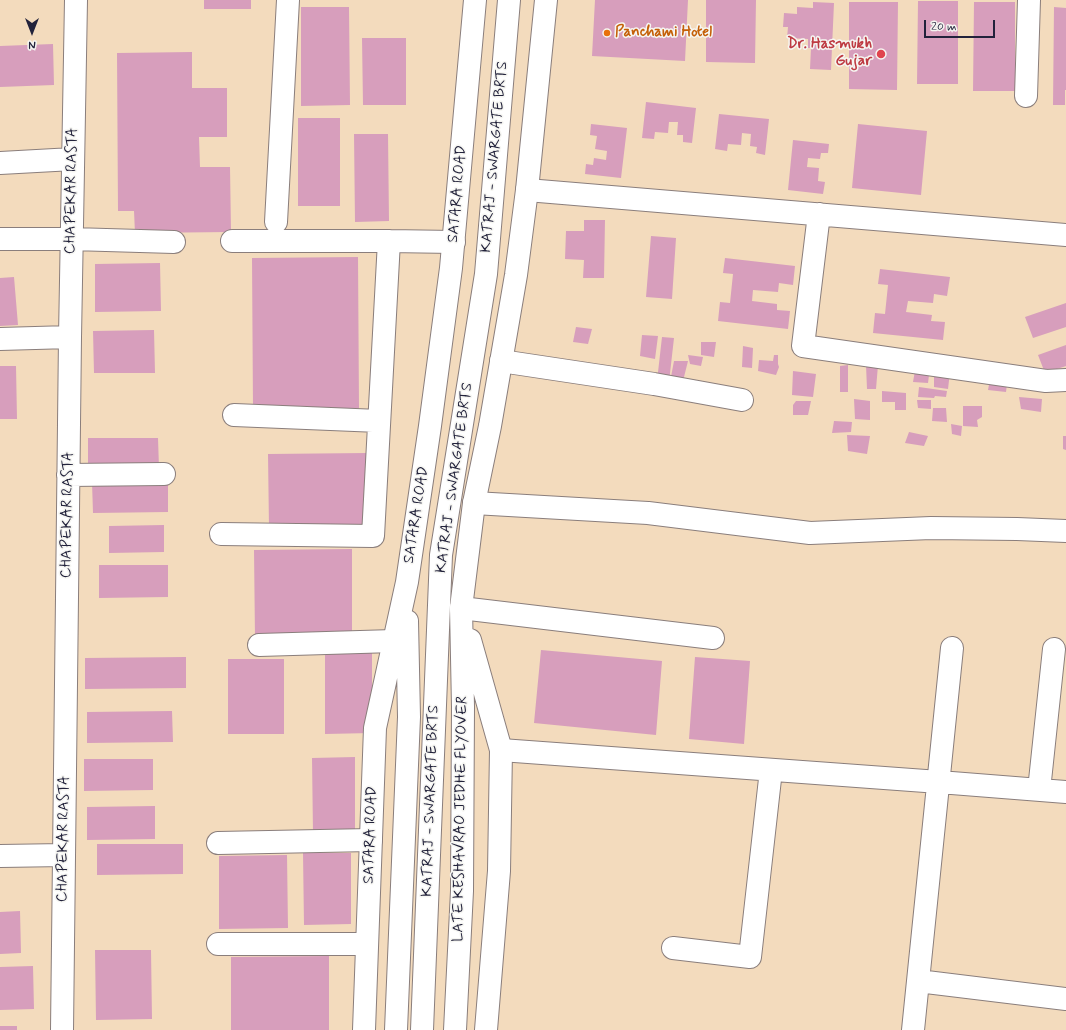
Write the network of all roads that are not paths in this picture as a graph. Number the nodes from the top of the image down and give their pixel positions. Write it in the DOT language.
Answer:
graph roads {
  1 [pos="76,0"];
  2 [pos="288,0"];
  3 [pos="475,0"];
  4 [pos="508,0"];
  5 [pos="546,0"];
  6 [pos="1029,0"];
  7 [pos="1026,96"];
  8 [pos="73,159"];
  9 [pos="0,163"];
  10 [pos="526,190"];
  11 [pos="819,214"];
  12 [pos="276,222"];
  13 [pos="1066,235"];
  14 [pos="0,239"];
  15 [pos="72,239"];
  16 [pos="232,241"];
  17 [pos="389,241"];
  18 [pos="174,242"];
  19 [pos="454,242"];
  20 [pos="70,337"];
  21 [pos="0,339"];
  22 [pos="501,361"];
  23 [pos="1066,380"];
  24 [pos="742,400"];
  25 [pos="234,415"];
  26 [pos="379,421"];
  27 [pos="164,474"];
  28 [pos="68,475"];
  29 [pos="474,503"];
  30 [pos="1066,531"];
  31 [pos="221,534"];
  32 [pos="407,582"];
  33 [pos="461,608"];
  34 [pos="713,638"];
  35 [pos="394,641"];
  36 [pos="259,645"];
  37 [pos="952,648"];
  38 [pos="1054,648"];
  39 [pos="501,750"];
  40 [pos="771,770"];
  41 [pos="939,782"];
  42 [pos="1039,790"];
  43 [pos="1066,792"];
  44 [pos="371,840"];
  45 [pos="218,843"];
  46 [pos="64,855"];
  47 [pos="0,856"];
  48 [pos="218,944"];
  49 [pos="367,944"];
  50 [pos="673,948"];
  51 [pos="918,981"];
  52 [pos="1066,999"];
  53 [pos="62,1030"];
  54 [pos="364,1030"];
  55 [pos="396,1030"];
  56 [pos="422,1030"];
  57 [pos="455,1030"];
  58 [pos="486,1030"];
  59 [pos="913,1030"];
  1 -- 8 [label="main road, CHAPEKAR RASTA"];
  2 -- 12 [label="main road"];
  3 -- 19 [label="main road, SATARA ROAD"];
  4 -- 56 [label="main road, KATRAJ - SWARGATE BRTS"];
  5 -- 10 [label="main road"];
  6 -- 7 [label="main road"];
  8 -- 9 [label="main road"];
  8 -- 15 [label="main road, CHAPEKAR RASTA"];
  10 -- 11 [label="main road"];
  10 -- 22 [label="main road"];
  11 -- 13 [label="main road"];
  11 -- 23 [label="main road"];
  14 -- 15 [label="main road"];
  15 -- 18 [label="main road"];
  15 -- 20 [label="main road, CHAPEKAR RASTA"];
  16 -- 17 [label="main road"];
  17 -- 19 [label="main road"];
  17 -- 26 [label="main road"];
  19 -- 32 [label="main road, SATARA ROAD"];
  20 -- 21 [label="main road"];
  20 -- 28 [label="main road, CHAPEKAR RASTA"];
  22 -- 24 [label="main road"];
  22 -- 29 [label="main road"];
  25 -- 26 [label="main road"];
  26 -- 31 [label="main road"];
  27 -- 28 [label="main road"];
  28 -- 46 [label="main road, CHAPEKAR RASTA"];
  29 -- 30 [label="main road"];
  29 -- 33 [label="main road"];
  32 -- 35 [label="main road, SATARA ROAD"];
  32 -- 55 [label="main road"];
  33 -- 34 [label="main road"];
  33 -- 39 [label="main road"];
  33 -- 57 [label="main road, LATE KESHAVRAO JEDHE FLYOVER"];
  35 -- 36 [label="main road"];
  35 -- 44 [label="main road, SATARA ROAD"];
  37 -- 41 [label="main road"];
  38 -- 42 [label="main road"];
  39 -- 40 [label="main road"];
  39 -- 58 [label="main road"];
  40 -- 41 [label="main road"];
  40 -- 50 [label="main road"];
  41 -- 42 [label="main road"];
  41 -- 51 [label="main road"];
  42 -- 43 [label="main road"];
  44 -- 45 [label="main road"];
  44 -- 49 [label="main road, SATARA ROAD"];
  46 -- 47 [label="main road"];
  46 -- 53 [label="main road, CHAPEKAR RASTA"];
  48 -- 49 [label="main road"];
  49 -- 54 [label="main road, SATARA ROAD"];
  51 -- 52 [label="main road"];
  51 -- 59 [label="main road"];
}
